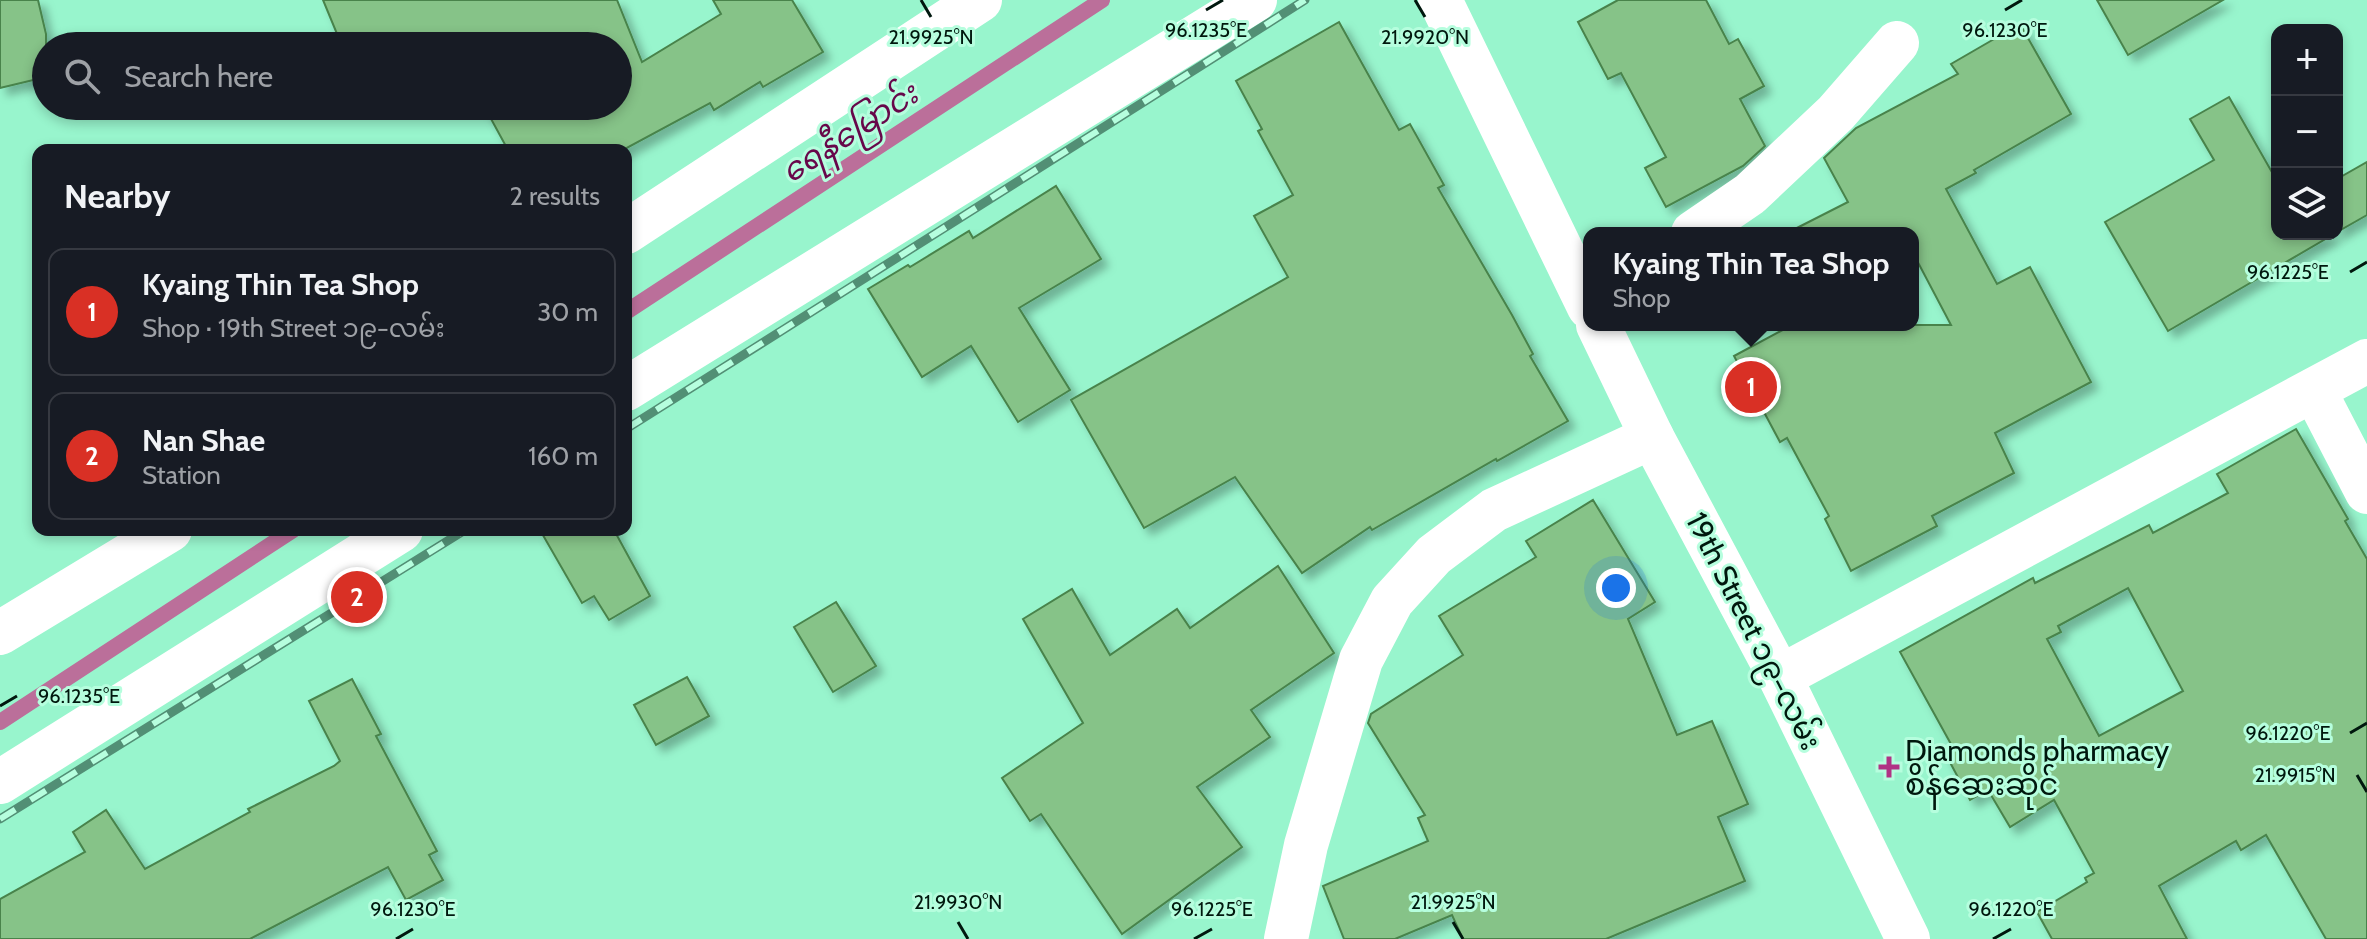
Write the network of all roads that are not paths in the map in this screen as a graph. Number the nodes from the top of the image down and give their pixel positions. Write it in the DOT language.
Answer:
graph roads {
  1 [pos="980,0"];
  2 [pos="1255,0"];
  3 [pos="1440,0"];
  4 [pos="1897,43"];
  5 [pos="1702,227"];
  6 [pos="632,228"];
  7 [pos="1583,294"];
  8 [pos="1601,331"];
  9 [pos="2367,361"];
  10 [pos="632,385"];
  11 [pos="2314,390"];
  12 [pos="1652,437"];
  13 [pos="2367,492"];
  14 [pos="160,536"];
  15 [pos="391,536"];
  16 [pos="0,633"];
  17 [pos="1780,677"];
  18 [pos="0,782"];
  19 [pos="1286,939"];
  20 [pos="1908,939"];
  1 -- 6 [label="street"];
  2 -- 10 [label="street"];
  3 -- 7 [label="street, 19th Street ၁၉−လမ်း"];
  4 -- 5 [label="street"];
  8 -- 12 [label="street, 19th Street ၁၉−လမ်း"];
  9 -- 11 [label="street"];
  11 -- 13 [label="street"];
  11 -- 17 [label="street"];
  12 -- 17 [label="street, 19th Street ၁၉−လမ်း"];
  12 -- 19 [label="street"];
  14 -- 16 [label="street"];
  15 -- 18 [label="street"];
  17 -- 20 [label="street, 19th Street ၁၉−လမ်း"];
}
